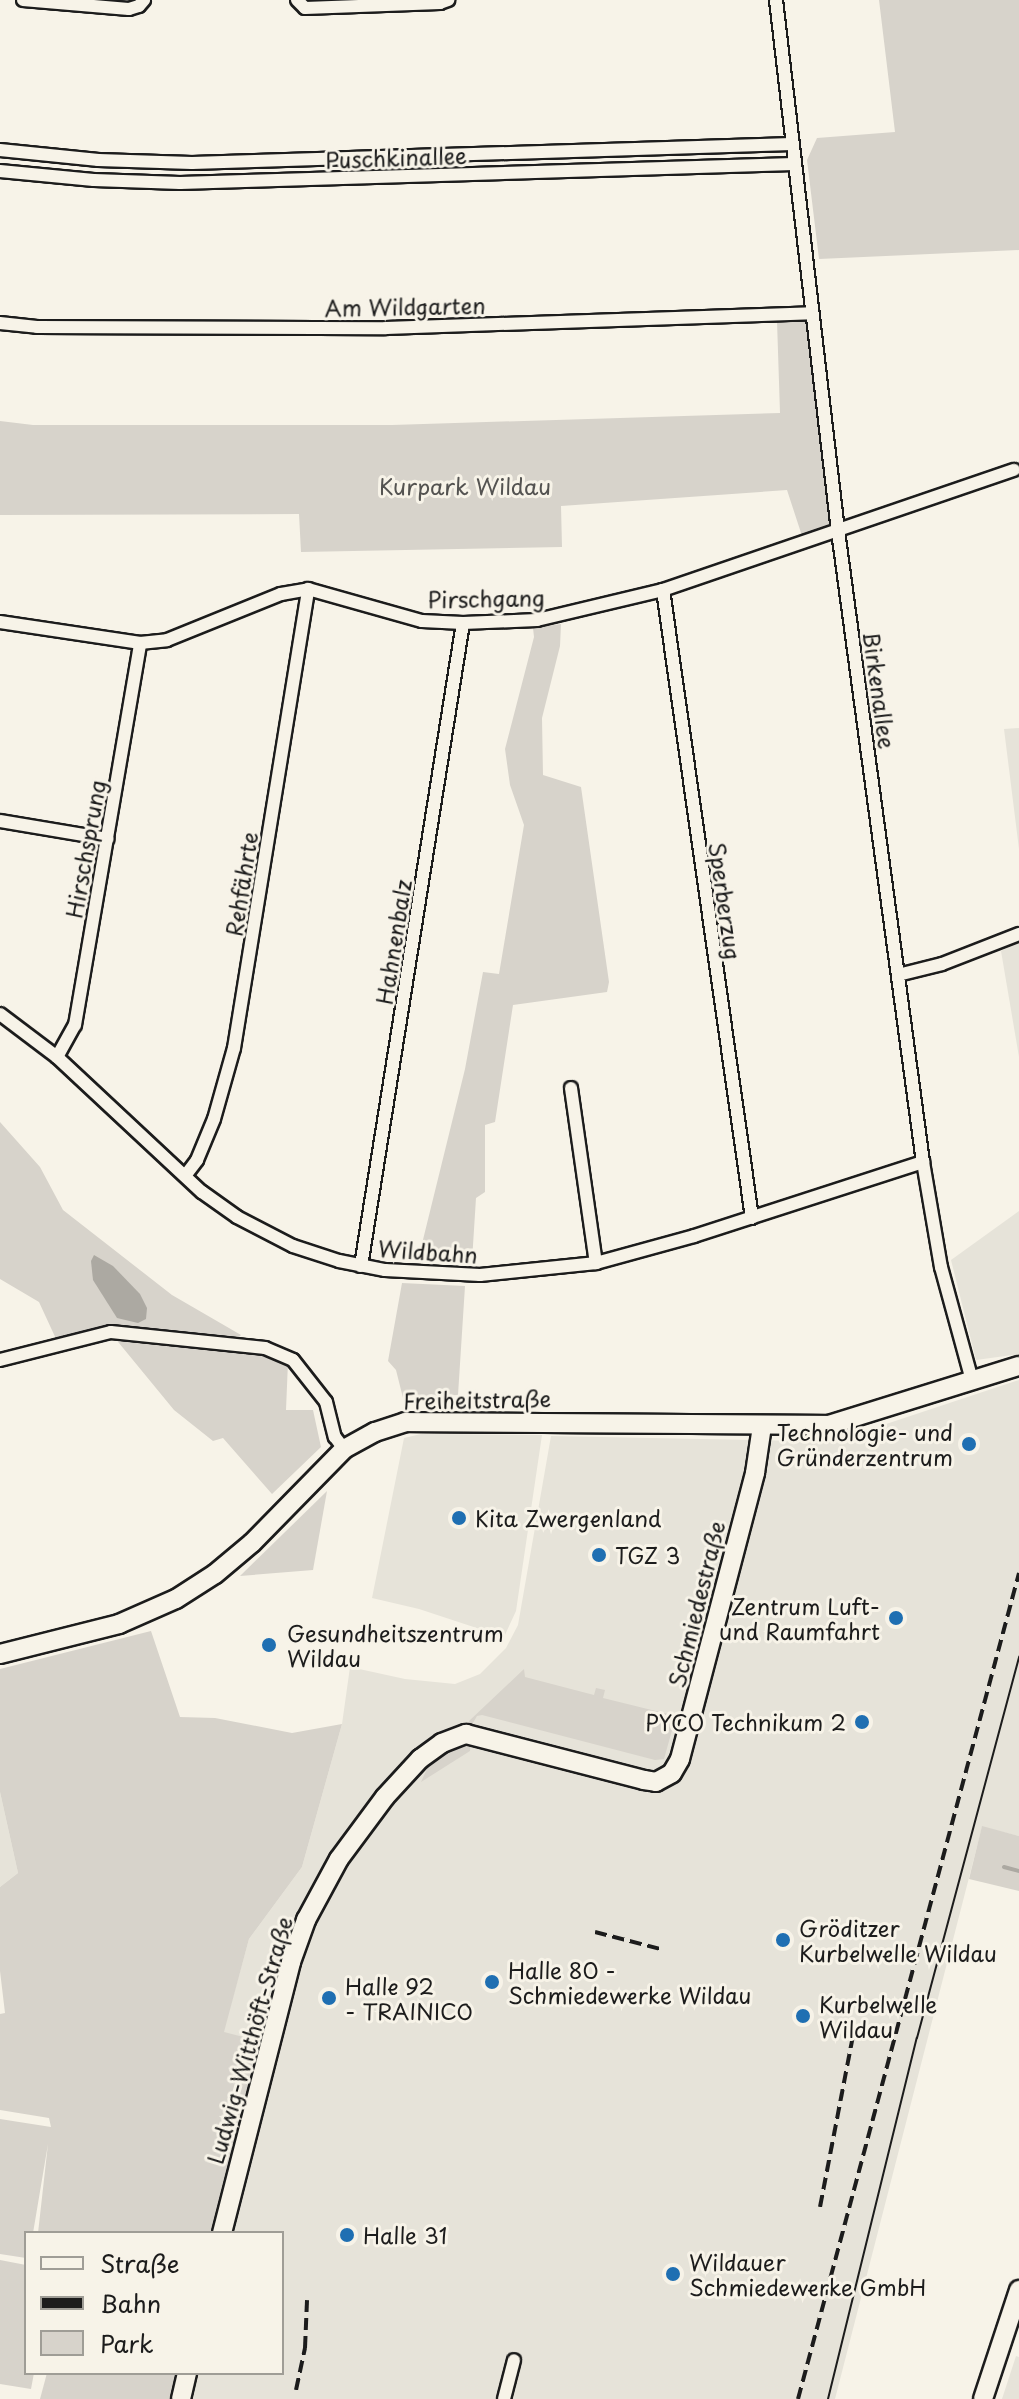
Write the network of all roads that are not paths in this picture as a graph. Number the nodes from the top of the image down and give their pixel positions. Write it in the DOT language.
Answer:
graph roads {
  1 [pos="23,0"];
  2 [pos="144,0"];
  3 [pos="297,0"];
  4 [pos="448,0"];
  5 [pos="776,0"];
  6 [pos="792,144"];
  7 [pos="0,150"];
  8 [pos="794,164"];
  9 [pos="0,171"];
  10 [pos="812,313"];
  11 [pos="0,323"];
  12 [pos="1014,470"];
  13 [pos="838,531"];
  14 [pos="308,589"];
  15 [pos="663,590"];
  16 [pos="0,622"];
  17 [pos="463,623"];
  18 [pos="140,643"];
  19 [pos="0,821"];
  20 [pos="107,839"];
  21 [pos="1019,934"];
  22 [pos="898,975"];
  23 [pos="0,1014"];
  24 [pos="57,1057"];
  25 [pos="571,1088"];
  26 [pos="923,1162"];
  27 [pos="185,1176"];
  28 [pos="752,1218"];
  29 [pos="596,1263"];
  30 [pos="361,1266"];
  31 [pos="0,1360"];
  32 [pos="1019,1366"];
  33 [pos="972,1380"];
  34 [pos="762,1426"];
  35 [pos="344,1449"];
  36 [pos="0,1654"];
  37 [pos="656,1782"];
  38 [pos="223,2231"];
  39 [pos="1019,2290"];
  40 [pos="514,2360"];
  41 [pos="187,2375"];
  42 [pos="181,2399"];
  43 [pos="504,2399"];
  44 [pos="983,2399"];
  1 -- 2 [label="street"];
  3 -- 4 [label="street"];
  5 -- 6 [label="street, Birkenallee"];
  6 -- 7 [label="street, Puschkinallee"];
  6 -- 8 [label="street, Birkenallee"];
  8 -- 9 [label="street, Puschkinallee"];
  8 -- 10 [label="street, Birkenallee"];
  10 -- 11 [label="street, Am Wildgarten"];
  10 -- 13 [label="street, Birkenallee"];
  12 -- 13 [label="street, Pirschgang"];
  13 -- 15 [label="street, Pirschgang"];
  13 -- 22 [label="street, Birkenallee"];
  14 -- 17 [label="street, Pirschgang"];
  14 -- 18 [label="street"];
  14 -- 27 [label="street, Rehfährte"];
  15 -- 17 [label="street, Pirschgang"];
  15 -- 28 [label="street, Sperberzug"];
  16 -- 18 [label="street"];
  17 -- 30 [label="street, Hahnenbalz"];
  18 -- 20 [label="street, Hirschsprung"];
  19 -- 20 [label="street"];
  20 -- 24 [label="street, Hirschsprung"];
  21 -- 22 [label="street"];
  22 -- 26 [label="street, Birkenallee"];
  23 -- 24 [label="street, Wildbahn"];
  24 -- 27 [label="street, Wildbahn"];
  25 -- 29 [label="street"];
  26 -- 28 [label="street, Wildbahn"];
  26 -- 33 [label="street, Birkenallee"];
  27 -- 30 [label="street, Wildbahn"];
  28 -- 29 [label="street, Wildbahn"];
  29 -- 30 [label="street, Wildbahn"];
  31 -- 35 [label="street"];
  32 -- 33 [label="street, Freiheitstraße"];
  33 -- 34 [label="street, Freiheitstraße"];
  34 -- 35 [label="street, Freiheitstraße"];
  34 -- 37 [label="street, Schmiedestraße"];
  35 -- 36 [label="street, Freiheitstraße"];
  37 -- 38 [label="street, Ludwig-Witthöft-Straße"];
  39 -- 44 [label="street"];
  40 -- 43 [label="street"];
  41 -- 42 [label="street"];
}
